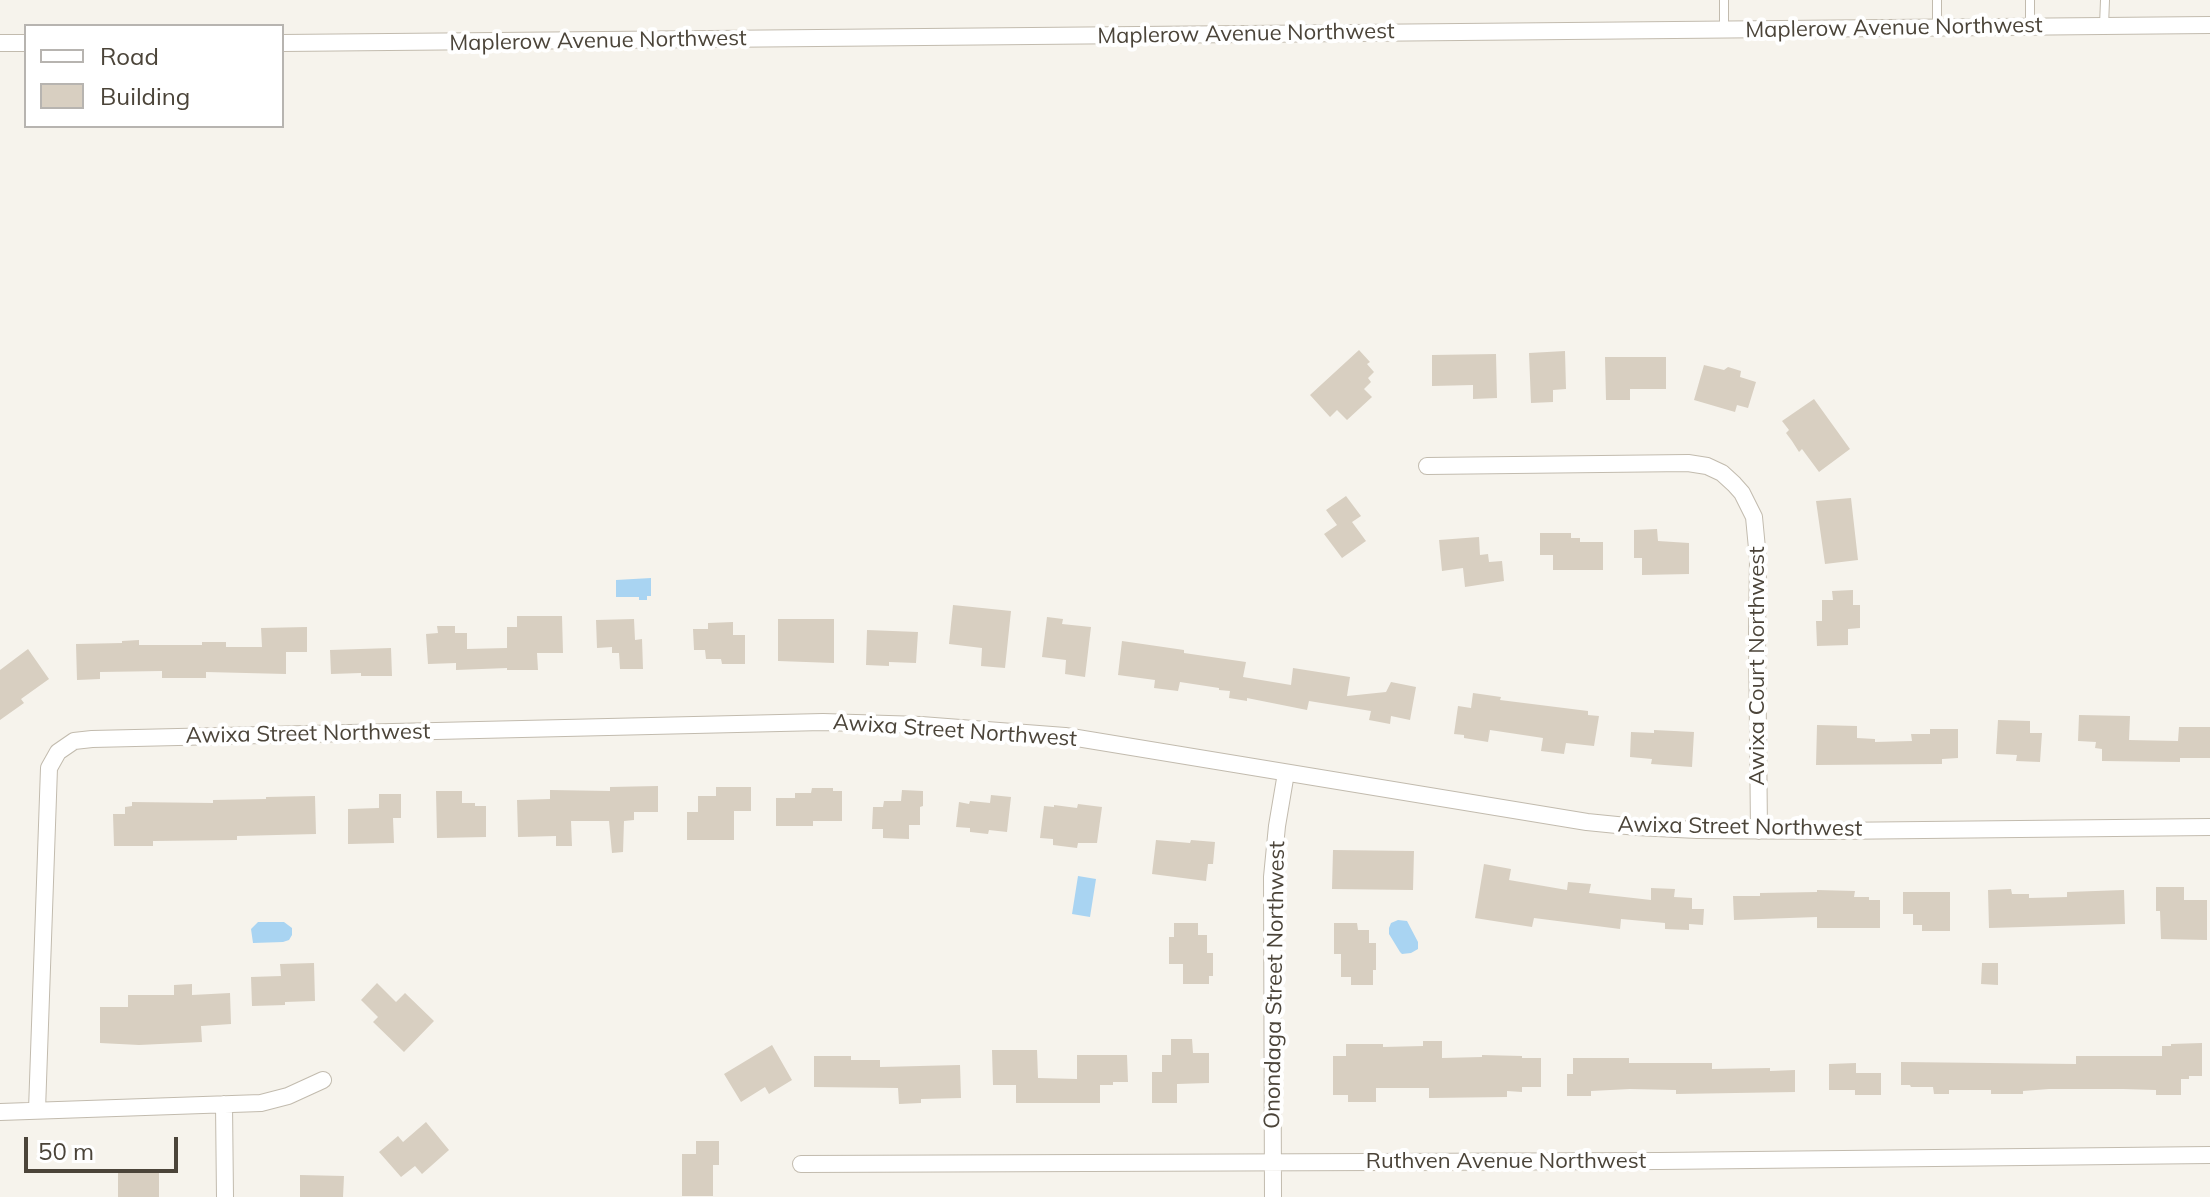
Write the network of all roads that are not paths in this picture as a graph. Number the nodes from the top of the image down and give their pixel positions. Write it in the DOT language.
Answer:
graph roads {
  1 [pos="1724,0"];
  2 [pos="1937,0"];
  3 [pos="2030,0"];
  4 [pos="2105,0"];
  5 [pos="2210,25"];
  6 [pos="2104,26"];
  7 [pos="1937,27"];
  8 [pos="2030,27"];
  9 [pos="1724,30"];
  10 [pos="0,43"];
  11 [pos="24,43"];
  12 [pos="284,43"];
  13 [pos="1427,466"];
  14 [pos="1286,773"];
  15 [pos="2210,827"];
  16 [pos="1759,831"];
  17 [pos="323,1080"];
  18 [pos="224,1104"];
  19 [pos="37,1110"];
  20 [pos="0,1112"];
  21 [pos="2210,1155"];
  22 [pos="1272,1161"];
  23 [pos="801,1164"];
  24 [pos="225,1197"];
  25 [pos="1273,1197"];
  1 -- 9 [label="lane"];
  2 -- 7 [label="lane"];
  3 -- 8 [label="lane"];
  4 -- 6 [label="lane"];
  5 -- 6 [label="street, Maplerow Avenue Northwest"];
  6 -- 8 [label="street, Maplerow Avenue Northwest"];
  7 -- 8 [label="street, Maplerow Avenue Northwest"];
  7 -- 9 [label="street, Maplerow Avenue Northwest"];
  9 -- 12 [label="street, Maplerow Avenue Northwest"];
  10 -- 11 [label="street"];
  13 -- 16 [label="street, Awixa Court Northwest"];
  14 -- 16 [label="street, Awixa Street Northwest"];
  14 -- 19 [label="street, Awixa Street Northwest"];
  14 -- 22 [label="street, Onondaga Street Northwest"];
  15 -- 16 [label="street, Awixa Street Northwest"];
  17 -- 18 [label="street"];
  18 -- 19 [label="street"];
  18 -- 24 [label="street"];
  19 -- 20 [label="street"];
  21 -- 22 [label="street, Ruthven Avenue Northwest"];
  22 -- 23 [label="street, Ruthven Avenue Northwest"];
  22 -- 25 [label="street, Onondaga Street Northwest"];
}
